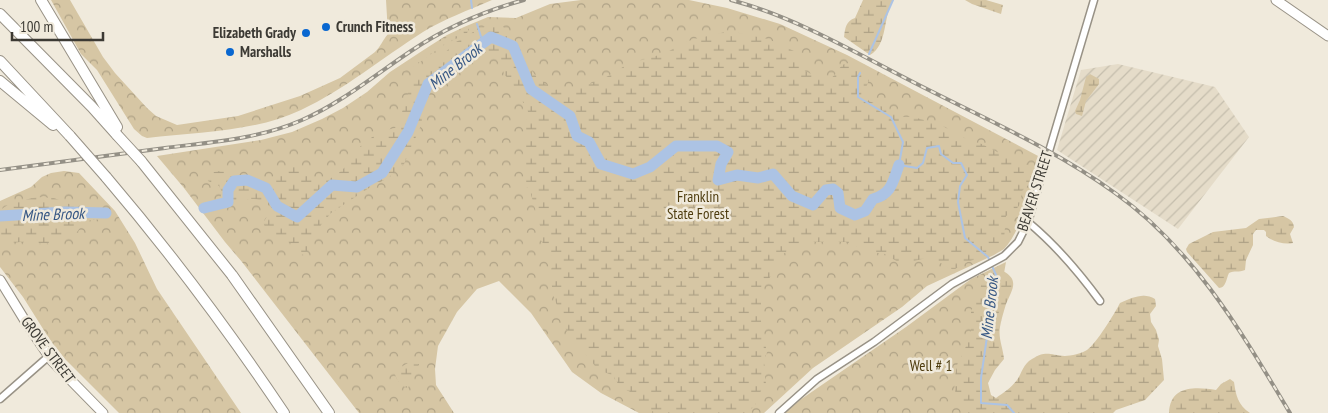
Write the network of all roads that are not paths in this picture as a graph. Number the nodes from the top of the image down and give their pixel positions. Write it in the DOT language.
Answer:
graph roads {
  1 [pos="41,0"];
  2 [pos="1094,0"];
  3 [pos="1276,0"];
  4 [pos="0,14"];
  5 [pos="1328,36"];
  6 [pos="0,61"];
  7 [pos="0,81"];
  8 [pos="118,134"];
  9 [pos="69,137"];
  10 [pos="1028,222"];
  11 [pos="0,280"];
  12 [pos="1100,301"];
  13 [pos="49,356"];
  14 [pos="0,398"];
  15 [pos="103,413"];
  16 [pos="284,413"];
  17 [pos="329,413"];
  18 [pos="779,413"];
  1 -- 8 [label="highway"];
  2 -- 10 [label="street, BEAVER STREET"];
  3 -- 5 [label="main road"];
  4 -- 8 [label="highway"];
  6 -- 9 [label="highway"];
  7 -- 9 [label="highway"];
  8 -- 17 [label="highway, bridge"];
  9 -- 16 [label="highway, bridge"];
  10 -- 12 [label="street"];
  10 -- 18 [label="street, BEAVER STREET"];
  11 -- 13 [label="main road, GROVE STREET"];
  13 -- 14 [label="street"];
  13 -- 15 [label="main road, GROVE STREET"];
}
